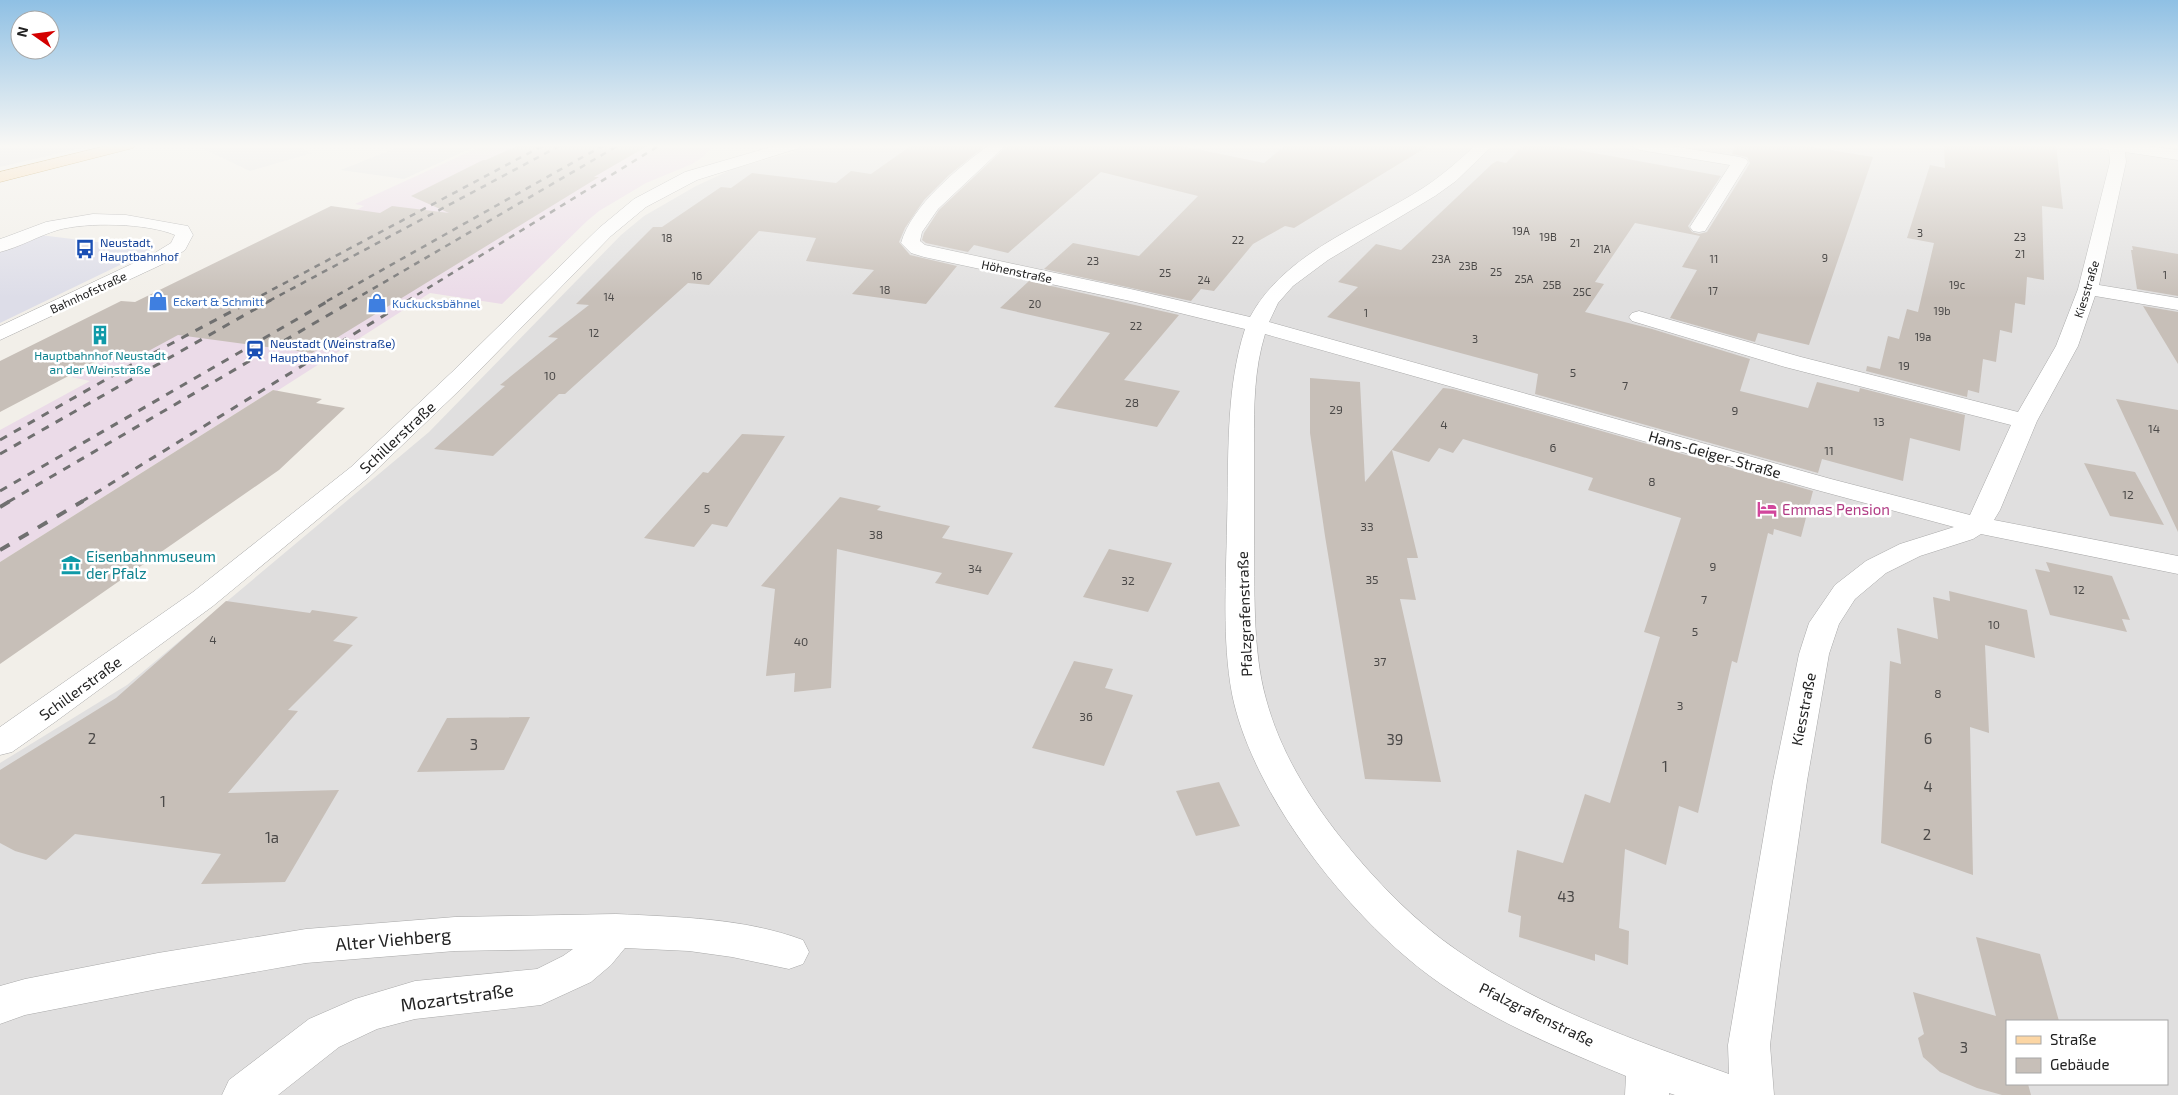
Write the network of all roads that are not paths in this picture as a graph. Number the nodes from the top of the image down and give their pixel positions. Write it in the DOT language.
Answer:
graph roads {
  1 [pos="653,196"];
  2 [pos="941,196"];
  3 [pos="1422,196"];
  4 [pos="1718,196"];
  5 [pos="2110,196"];
  6 [pos="1699,227"];
  7 [pos="0,230"];
  8 [pos="27,234"];
  9 [pos="0,246"];
  10 [pos="2088,289"];
  11 [pos="2178,304"];
  12 [pos="1639,317"];
  13 [pos="1257,324"];
  14 [pos="0,334"];
  15 [pos="2025,421"];
  16 [pos="1976,525"];
  17 [pos="2178,565"];
  18 [pos="0,743"];
  19 [pos="616,930"];
  20 [pos="789,952"];
  21 [pos="0,1004"];
  22 [pos="1647,1080"];
  23 [pos="244,1095"];
  24 [pos="1730,1095"];
  25 [pos="1752,1095"];
  1 -- 18 [label="street, Schillerstraße"];
  2 -- 13 [label="street, Höhenstraße"];
  3 -- 13 [label="street, Pfalzgrafenstraße"];
  4 -- 6 [label="street"];
  5 -- 10 [label="street, Kiesstraße"];
  7 -- 8 [label="street, Bahnhofstraße"];
  8 -- 9 [label="street, Bahnhofstraße"];
  8 -- 14 [label="street, Bahnhofstraße"];
  10 -- 11 [label="street"];
  10 -- 15 [label="street, Kiesstraße"];
  12 -- 15 [label="street"];
  13 -- 16 [label="street, Hans-Geiger-Straße"];
  13 -- 22 [label="street, Pfalzgrafenstraße"];
  15 -- 16 [label="street, Kiesstraße"];
  16 -- 17 [label="street, Hans-Geiger-Straße"];
  16 -- 25 [label="street, Kiesstraße"];
  19 -- 20 [label="street, Alter Viehberg"];
  19 -- 21 [label="street, Alter Viehberg"];
  19 -- 23 [label="street, Mozartstraße"];
  22 -- 24 [label="street, Pfalzgrafenstraße"];
}
